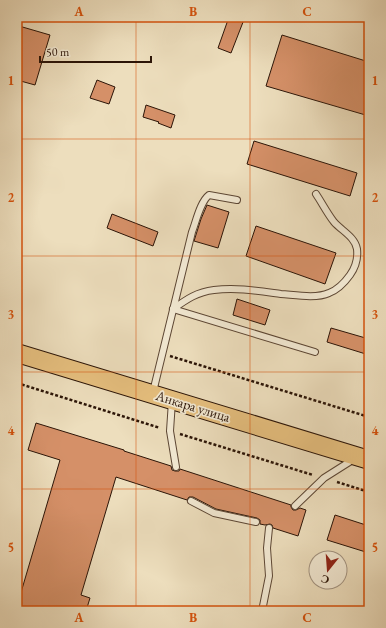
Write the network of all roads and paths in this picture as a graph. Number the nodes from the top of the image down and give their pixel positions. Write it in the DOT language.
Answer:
graph roads {
  1 [pos="316,194"];
  2 [pos="237,200"];
  3 [pos="173,309"];
  4 [pos="315,352"];
  5 [pos="17,353"];
  6 [pos="162,354"];
  7 [pos="17,383"];
  8 [pos="152,394"];
  9 [pos="172,400"];
  10 [pos="369,417"];
  11 [pos="170,431"];
  12 [pos="364,458"];
  13 [pos="176,467"];
  14 [pos="324,478"];
  15 [pos="369,492"];
  16 [pos="191,501"];
  17 [pos="295,506"];
  18 [pos="256,522"];
  19 [pos="269,528"];
  20 [pos="262,611"];
  1 -- 3 [label="lane"];
  2 -- 3 [label="lane"];
  3 -- 4 [label="lane"];
  3 -- 6 [label="lane"];
  5 -- 8 [label="main road, Анкара улица"];
  6 -- 8 [label="lane"];
  6 -- 10 [label="path"];
  7 -- 11 [label="path"];
  8 -- 9 [label="main road, Анкара улица"];
  9 -- 11 [label="lane"];
  9 -- 12 [label="main road, Анкара улица"];
  11 -- 13 [label="lane"];
  11 -- 14 [label="path"];
  12 -- 14 [label="lane"];
  14 -- 15 [label="path"];
  14 -- 17 [label="lane"];
  16 -- 18 [label="lane"];
  19 -- 20 [label="lane"];
}
